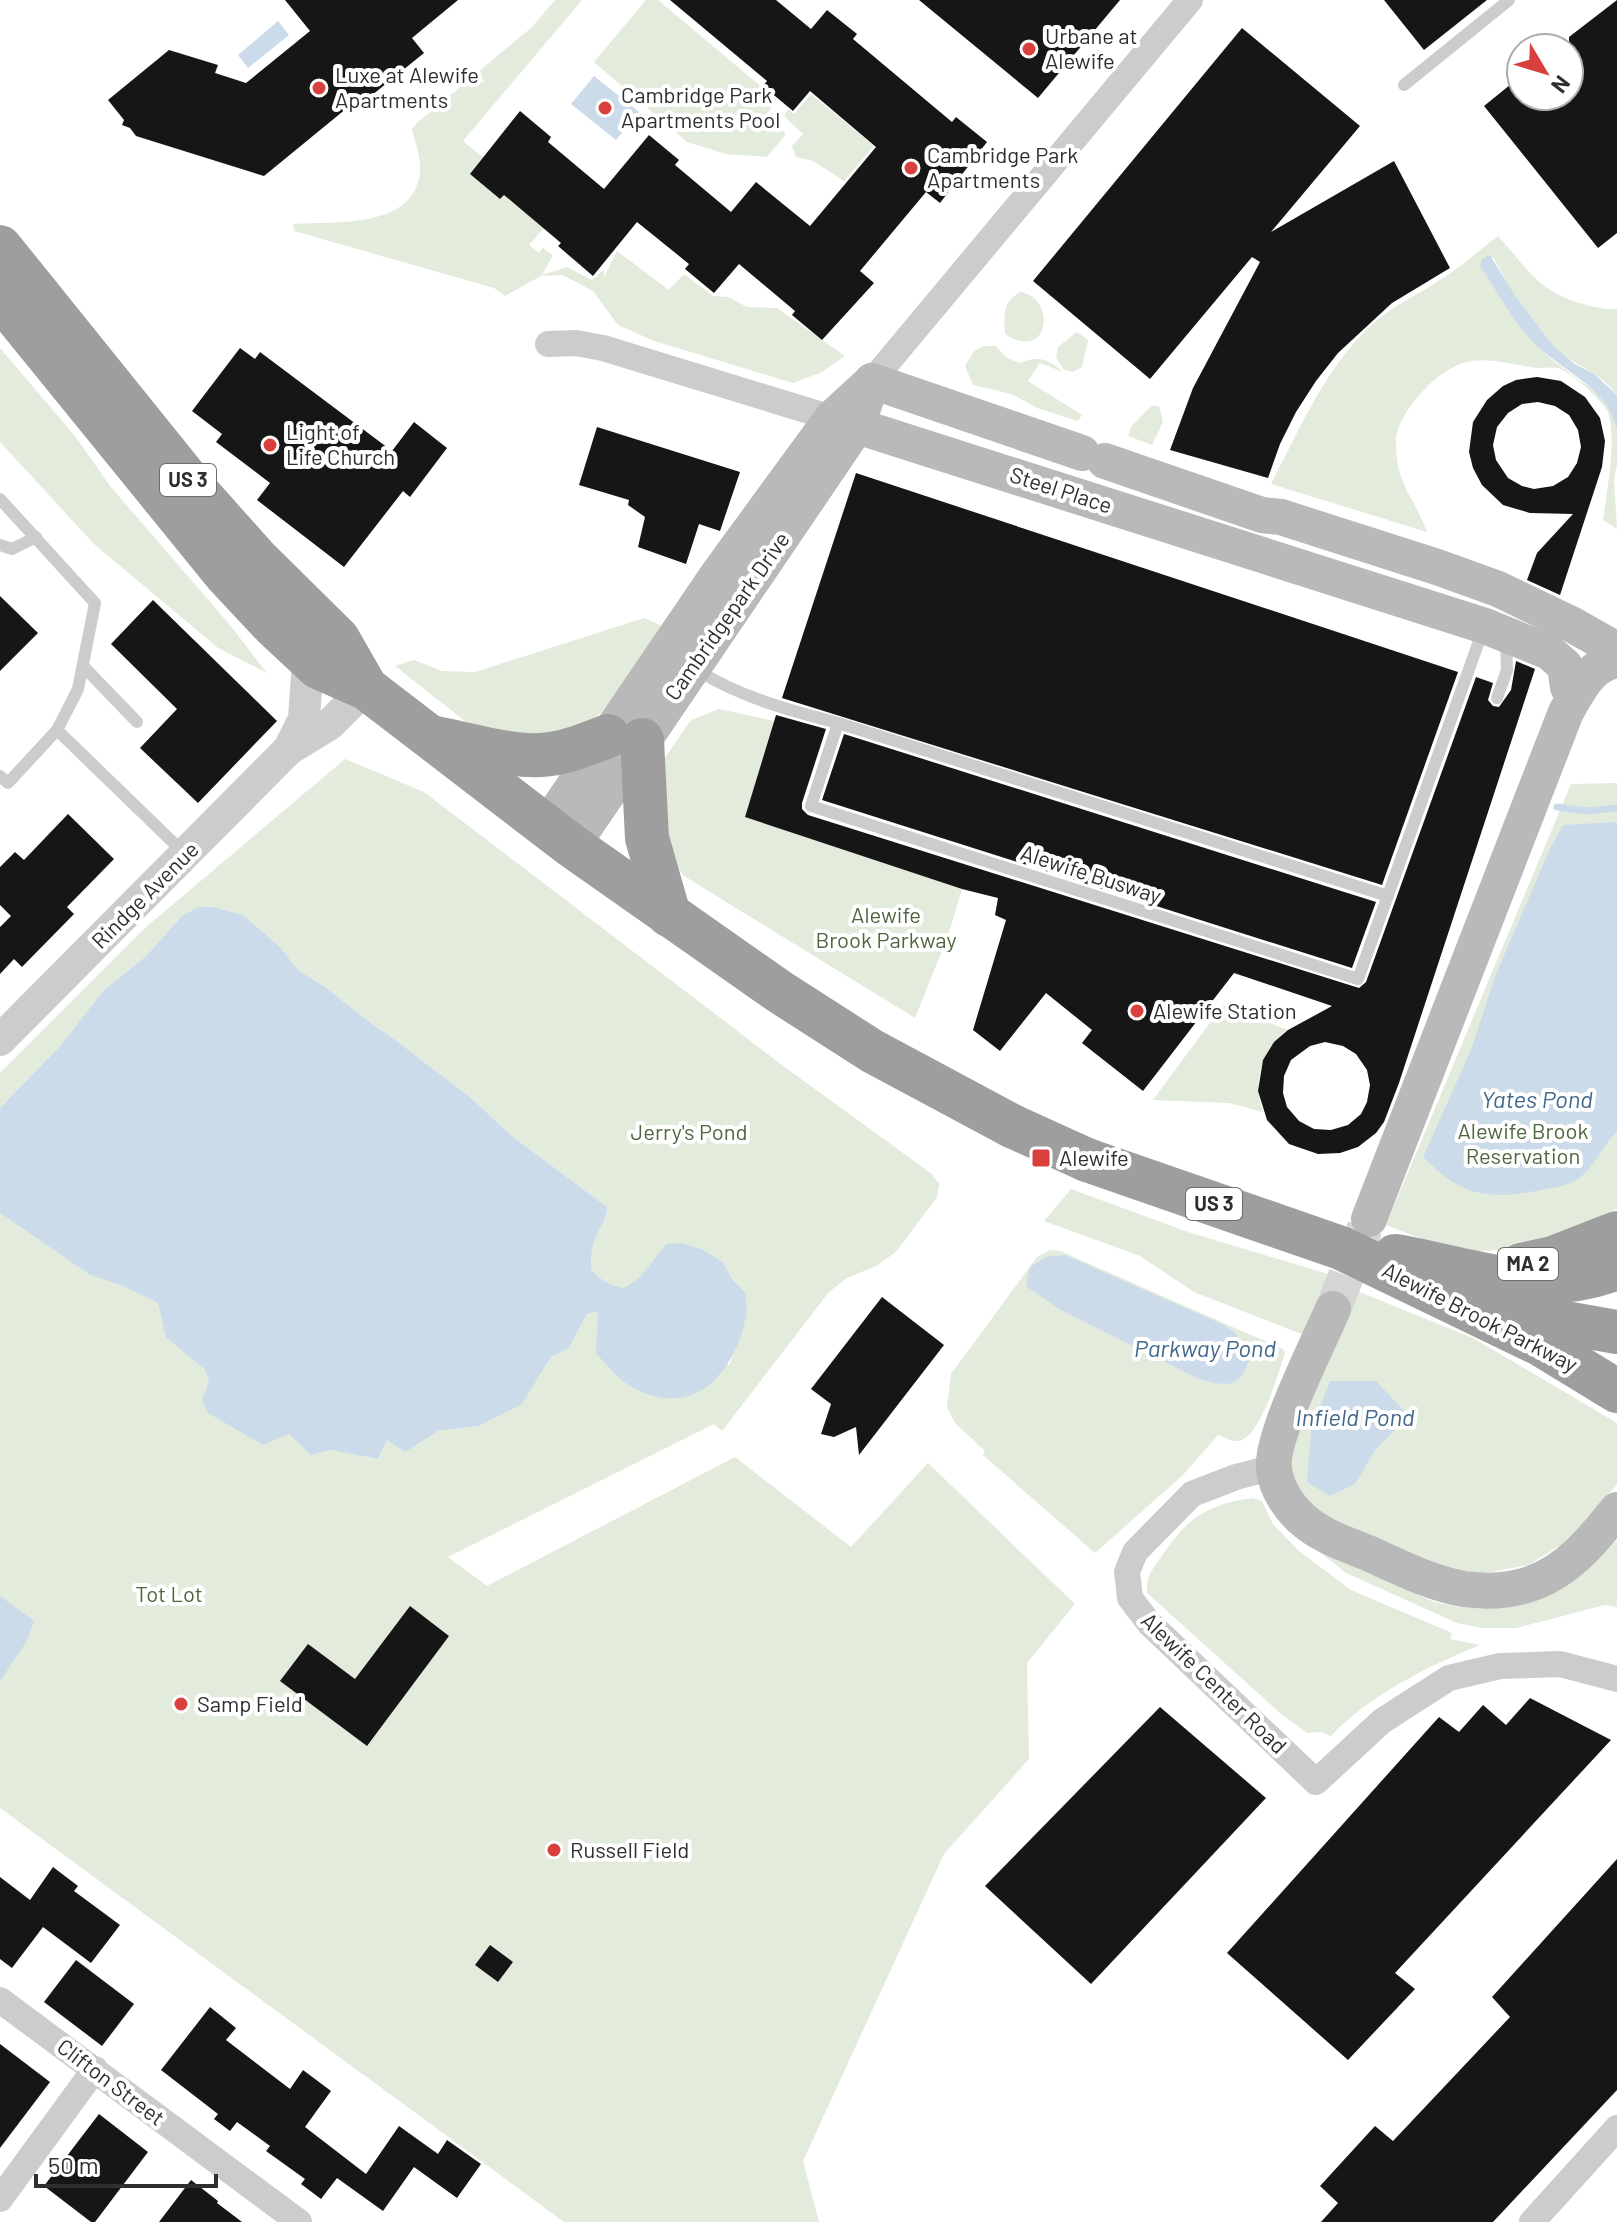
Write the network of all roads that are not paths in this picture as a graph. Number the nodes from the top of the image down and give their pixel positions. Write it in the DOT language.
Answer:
graph roads {
  1 [pos="1190,0"];
  2 [pos="1509,0"];
  3 [pos="1404,85"];
  4 [pos="5,270"];
  5 [pos="548,344"];
  6 [pos="872,381"];
  7 [pos="844,422"];
  8 [pos="0,499"];
  9 [pos="36,537"];
  10 [pos="0,545"];
  11 [pos="1495,630"];
  12 [pos="1613,652"];
  13 [pos="308,660"];
  14 [pos="83,666"];
  15 [pos="691,667"];
  16 [pos="366,688"];
  17 [pos="1566,688"];
  18 [pos="1497,698"];
  19 [pos="137,722"];
  20 [pos="838,723"];
  21 [pos="57,730"];
  22 [pos="429,737"];
  23 [pos="625,738"];
  24 [pos="289,749"];
  25 [pos="0,776"];
  26 [pos="559,836"];
  27 [pos="185,854"];
  28 [pos="1388,896"];
  29 [pos="669,915"];
  30 [pos="0,1040"];
  31 [pos="1617,1233"];
  32 [pos="1355,1234"];
  33 [pos="1617,1268"];
  34 [pos="1443,1282"];
  35 [pos="1333,1309"];
  36 [pos="1617,1332"];
  37 [pos="1617,1391"];
  38 [pos="1274,1467"];
  39 [pos="1617,1510"];
  40 [pos="1617,1679"];
  41 [pos="0,2000"];
  42 [pos="95,2069"];
  43 [pos="1617,2128"];
  44 [pos="0,2199"];
  45 [pos="299,2222"];
  46 [pos="1532,2222"];
  1 -- 6 [label="street, Cambridgepark Drive"];
  2 -- 3 [label="lane"];
  4 -- 13 [label="highway, Alewife Brook Parkway / US 3"];
  4 -- 16 [label="highway, Alewife Brook Parkway / US 3"];
  5 -- 7 [label="street, Steel Place"];
  6 -- 7 [label="main road, Cambridgepark Drive"];
  6 -- 12 [label="main road, Steel Place"];
  7 -- 11 [label="main road, Steel Place"];
  7 -- 15 [label="main road, Cambridgepark Drive"];
  7 -- 23 [label="main road, Cambridgepark Drive"];
  8 -- 9 [label="lane"];
  9 -- 10 [label="lane"];
  9 -- 14 [label="lane"];
  11 -- 17 [label="main road, Steel Place"];
  11 -- 18 [label="lane"];
  11 -- 28 [label="lane, Alewife Busway"];
  12 -- 17 [label="main road"];
  13 -- 16 [label="highway, Alewife Brook Parkway / US 3"];
  13 -- 24 [label="street, Rindge Avenue"];
  14 -- 19 [label="lane"];
  14 -- 21 [label="lane"];
  15 -- 20 [label="lane"];
  15 -- 23 [label="main road, Cambridgepark Drive"];
  16 -- 22 [label="highway, Alewife Brook Parkway / US 3"];
  16 -- 24 [label="street, Rindge Avenue"];
  17 -- 32 [label="main road"];
  20 -- 28 [label="lane"];
  20 -- 28 [label="lane, Alewife Busway"];
  21 -- 25 [label="lane"];
  21 -- 27 [label="lane"];
  22 -- 23 [label="highway"];
  22 -- 26 [label="highway, Alewife Brook Parkway / US 3"];
  23 -- 26 [label="main road, Cambridgepark Drive"];
  23 -- 29 [label="highway"];
  24 -- 27 [label="street, Rindge Avenue"];
  26 -- 29 [label="highway, Alewife Brook Parkway / US 3"];
  27 -- 30 [label="street, Rindge Avenue"];
  29 -- 32 [label="highway, Alewife Brook Parkway / US 3, bridge"];
  31 -- 34 [label="highway, MA 2"];
  32 -- 34 [label="highway, Alewife Brook Parkway / US 3"];
  33 -- 34 [label="highway, Alewife Brook Parkway / US 3"];
  34 -- 36 [label="highway, MA 2"];
  34 -- 37 [label="highway, Alewife Brook Parkway / US 3"];
  35 -- 38 [label="main road"];
  38 -- 39 [label="main road"];
  38 -- 40 [label="street, Alewife Center Road"];
  41 -- 42 [label="street, Clifton Street"];
  42 -- 44 [label="street"];
  42 -- 45 [label="street, Clifton Street"];
  43 -- 46 [label="street"];
}
